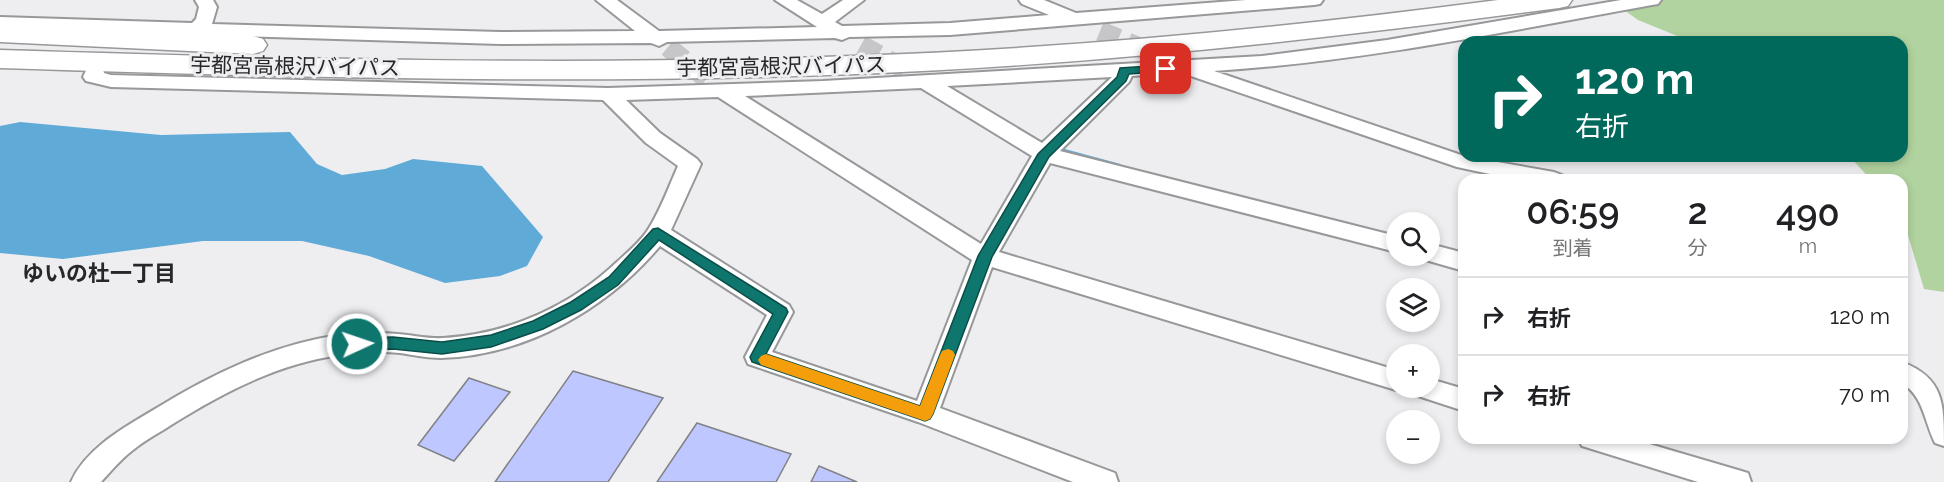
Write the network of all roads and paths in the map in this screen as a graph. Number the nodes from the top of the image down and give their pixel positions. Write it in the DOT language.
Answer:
graph roads {
  1 [pos="204,0"];
  2 [pos="605,0"];
  3 [pos="784,0"];
  4 [pos="855,0"];
  5 [pos="1029,0"];
  6 [pos="1314,0"];
  7 [pos="1452,0"];
  8 [pos="1558,0"];
  9 [pos="1652,0"];
  10 [pos="1076,21"];
  11 [pos="823,22"];
  12 [pos="0,23"];
  13 [pos="196,30"];
  14 [pos="1100,31"];
  15 [pos="841,33"];
  16 [pos="0,34"];
  17 [pos="662,42"];
  18 [pos="0,45"];
  19 [pos="861,45"];
  20 [pos="405,54"];
  21 [pos="1158,56"];
  22 [pos="0,59"];
  23 [pos="279,68"];
  24 [pos="1187,68"];
  25 [pos="95,70"];
  26 [pos="907,71"];
  27 [pos="1124,71"];
  28 [pos="0,74"];
  29 [pos="926,81"];
  30 [pos="715,85"];
  31 [pos="608,94"];
  32 [pos="1044,154"];
  33 [pos="1458,160"];
  34 [pos="1467,162"];
  35 [pos="1525,174"];
  36 [pos="658,233"];
  37 [pos="1386,241"];
  38 [pos="985,256"];
  39 [pos="1440,256"];
  40 [pos="1458,260"];
  41 [pos="1908,374"];
  42 [pos="1386,377"];
  43 [pos="1440,393"];
  44 [pos="1458,398"];
  45 [pos="925,414"];
  46 [pos="1944,435"];
  47 [pos="1611,444"];
  48 [pos="84,482"];
  49 [pos="1105,482"];
  50 [pos="1738,482"];
  1 -- 13 [label="street"];
  2 -- 17 [label="street"];
  3 -- 11 [label="street"];
  4 -- 11 [label="street"];
  5 -- 10 [label="street"];
  6 -- 10 [label="street"];
  7 -- 20 [label="highway, 宇都宮高根沢バイパス"];
  8 -- 23 [label="highway, 宇都宮高根沢バイパス"];
  9 -- 24 [label="street"];
  10 -- 14 [label="street"];
  10 -- 15 [label="street"];
  11 -- 15 [label="street"];
  12 -- 13 [label="street"];
  13 -- 17 [label="street"];
  15 -- 17 [label="street"];
  15 -- 19 [label="street"];
  16 -- 20 [label="highway"];
  18 -- 20 [label="highway, 宇都宮高根沢バイパス"];
  21 -- 24 [label="street"];
  22 -- 23 [label="highway, 宇都宮高根沢バイパス"];
  23 -- 25 [label="highway"];
  24 -- 27 [label="street"];
  24 -- 33 [label="street"];
  25 -- 28 [label="highway"];
  25 -- 31 [label="street"];
  26 -- 29 [label="street"];
  27 -- 29 [label="street"];
  27 -- 32 [label="street"];
  29 -- 30 [label="street"];
  29 -- 32 [label="street"];
  30 -- 31 [label="street"];
  30 -- 38 [label="street"];
  31 -- 36 [label="street"];
  32 -- 37 [label="street"];
  32 -- 38 [label="street"];
  34 -- 35 [label="street"];
  36 -- 45 [label="street"];
  36 -- 48 [label="street"];
  38 -- 42 [label="street"];
  38 -- 45 [label="street"];
  39 -- 40 [label="street"];
  41 -- 46 [label="street"];
  43 -- 44 [label="street"];
  45 -- 49 [label="street"];
  47 -- 50 [label="street"];
}
